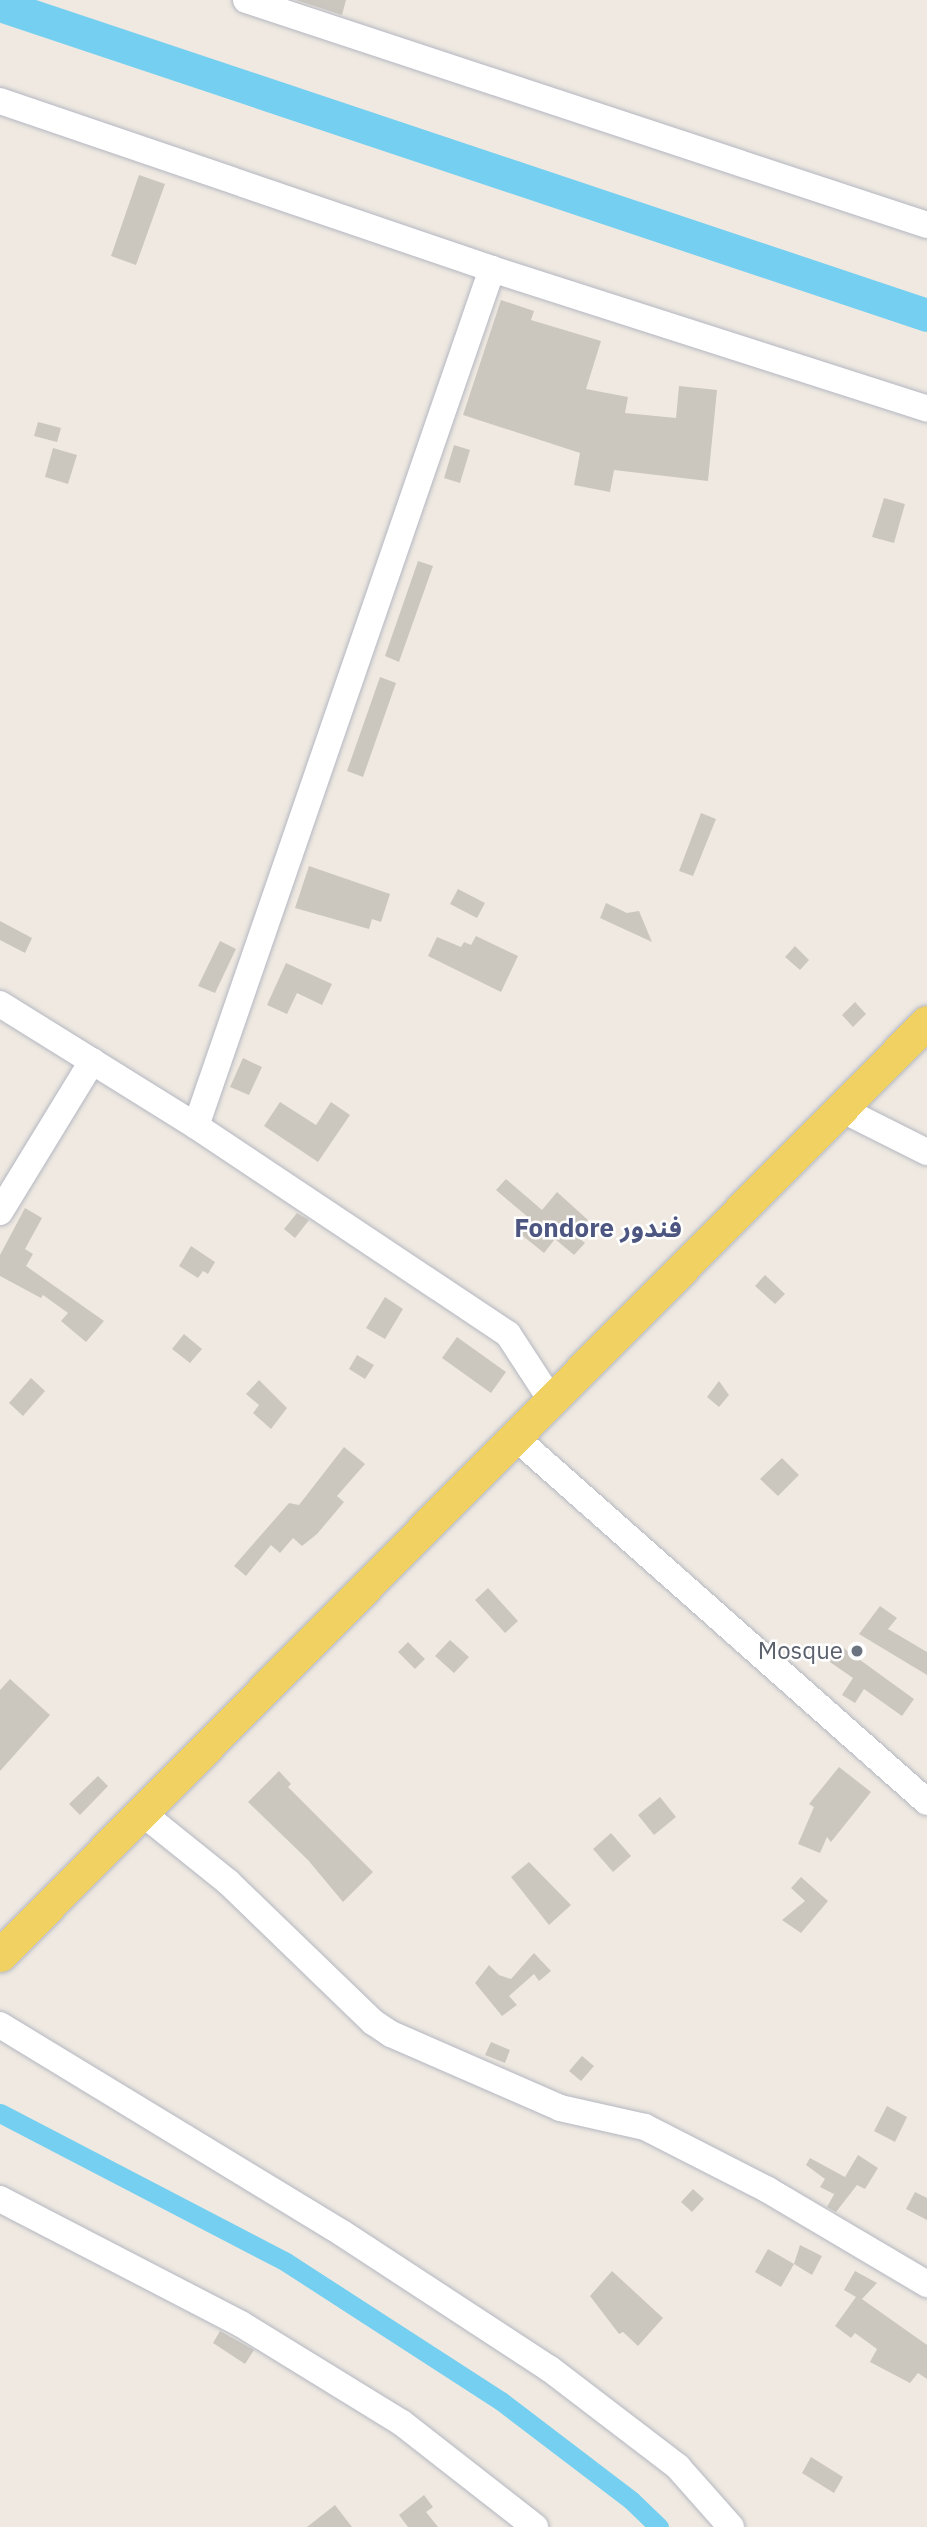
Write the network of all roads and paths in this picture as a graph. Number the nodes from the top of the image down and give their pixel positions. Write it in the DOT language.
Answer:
graph roads {
  1 [pos="246,0"];
  2 [pos="0,101"];
  3 [pos="927,225"];
  4 [pos="492,269"];
  5 [pos="927,409"];
  6 [pos="0,1004"];
  7 [pos="927,1022"];
  8 [pos="92,1061"];
  9 [pos="841,1109"];
  10 [pos="196,1126"];
  11 [pos="927,1152"];
  12 [pos="0,1212"];
  13 [pos="551,1401"];
  14 [pos="514,1437"];
  15 [pos="927,1802"];
  16 [pos="141,1812"];
  17 [pos="0,1955"];
  18 [pos="0,2025"];
  19 [pos="0,2199"];
  20 [pos="927,2284"];
  21 [pos="536,2527"];
  22 [pos="731,2527"];
  1 -- 3 [label="street"];
  2 -- 4 [label="street"];
  4 -- 5 [label="street"];
  4 -- 10 [label="street"];
  6 -- 8 [label="street"];
  7 -- 9 [label="main road"];
  8 -- 10 [label="street"];
  8 -- 12 [label="street"];
  9 -- 11 [label="street"];
  9 -- 13 [label="main road"];
  10 -- 13 [label="street"];
  13 -- 14 [label="main road"];
  14 -- 15 [label="street"];
  14 -- 16 [label="main road"];
  16 -- 17 [label="main road"];
  16 -- 20 [label="street"];
  18 -- 22 [label="street"];
  19 -- 21 [label="street"];
}
